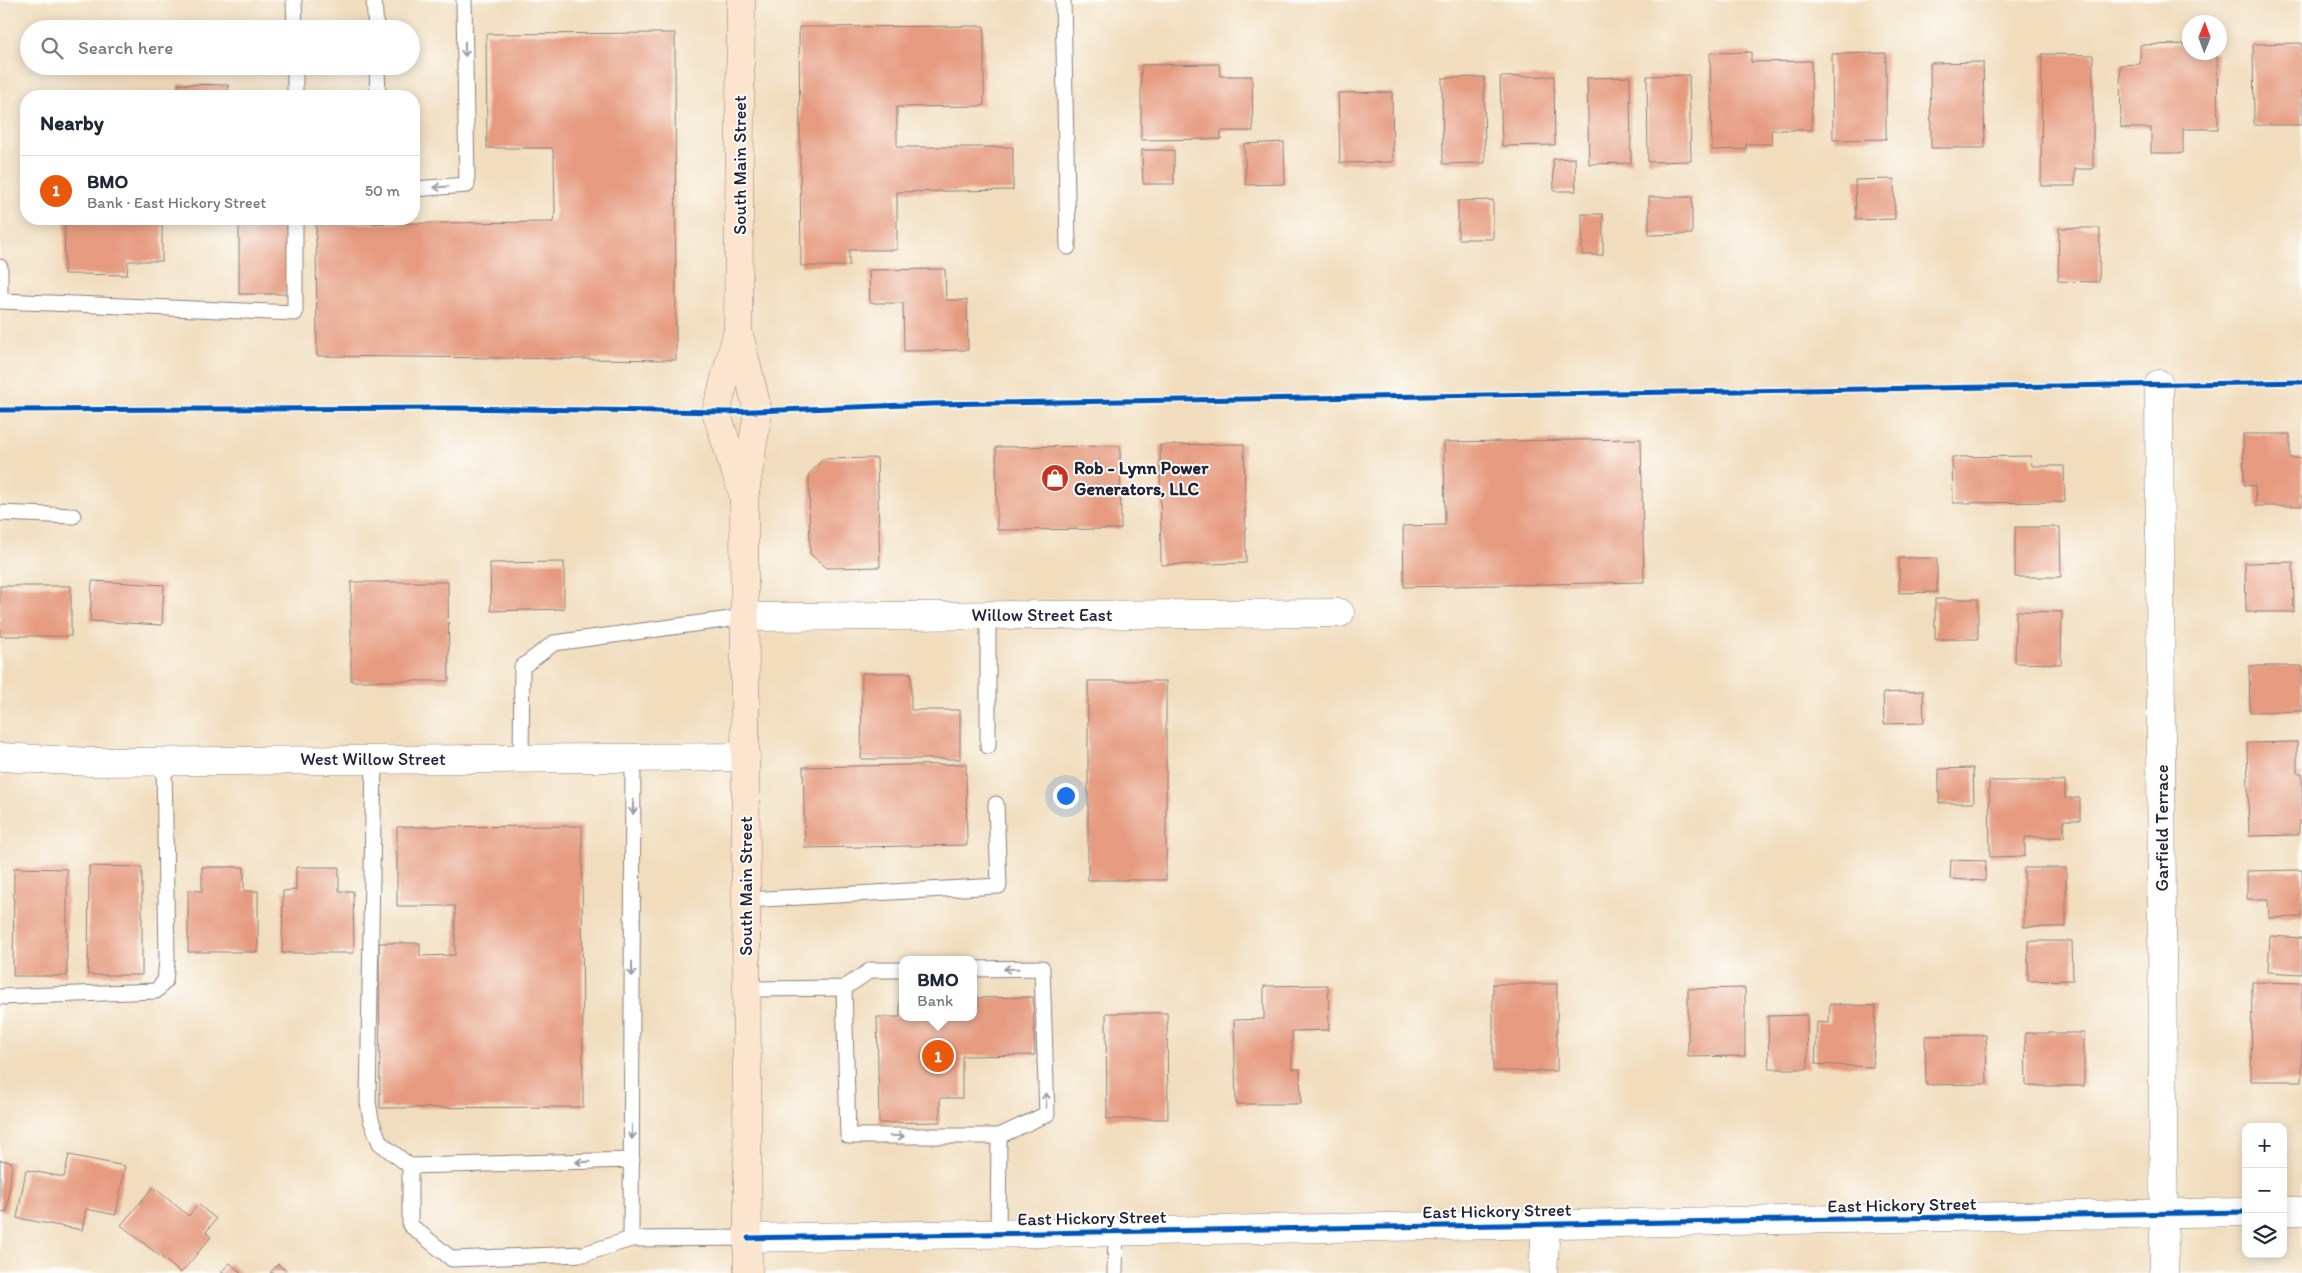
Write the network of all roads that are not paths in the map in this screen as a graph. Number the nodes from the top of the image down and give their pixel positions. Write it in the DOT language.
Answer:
graph roads {
  1 [pos="294,0"];
  2 [pos="374,0"];
  3 [pos="464,0"];
  4 [pos="741,0"];
  5 [pos="1063,0"];
  6 [pos="295,20"];
  7 [pos="375,20"];
  8 [pos="295,75"];
  9 [pos="377,75"];
  10 [pos="295,90"];
  11 [pos="378,90"];
  12 [pos="420,189"];
  13 [pos="295,225"];
  14 [pos="1068,247"];
  15 [pos="0,267"];
  16 [pos="0,301"];
  17 [pos="738,330"];
  18 [pos="2159,384"];
  19 [pos="744,499"];
  20 [pos="0,513"];
  21 [pos="73,516"];
  22 [pos="1340,613"];
  23 [pos="988,616"];
  24 [pos="745,617"];
  25 [pos="988,746"];
  26 [pos="0,757"];
  27 [pos="746,757"];
  28 [pos="521,758"];
  29 [pos="633,758"];
  30 [pos="374,759"];
  31 [pos="164,761"];
  32 [pos="996,804"];
  33 [pos="746,900"];
  34 [pos="977,969"];
  35 [pos="899,970"];
  36 [pos="844,988"];
  37 [pos="747,989"];
  38 [pos="0,997"];
  39 [pos="999,1136"];
  40 [pos="632,1160"];
  41 [pos="410,1166"];
  42 [pos="2287,1211"];
  43 [pos="2302,1211"];
  44 [pos="2242,1212"];
  45 [pos="2164,1214"];
  46 [pos="1546,1224"];
  47 [pos="1116,1232"];
  48 [pos="998,1234"];
  49 [pos="631,1238"];
  50 [pos="748,1238"];
  51 [pos="748,1273"];
  52 [pos="1115,1273"];
  53 [pos="1543,1273"];
  54 [pos="2164,1273"];
  1 -- 6 [label="lane"];
  2 -- 7 [label="lane"];
  3 -- 12 [label="lane, one-way"];
  4 -- 17 [label="main road, South Main Street"];
  5 -- 14 [label="lane"];
  8 -- 10 [label="lane"];
  9 -- 11 [label="lane"];
  13 -- 16 [label="lane"];
  15 -- 16 [label="lane"];
  17 -- 19 [label="main road, South Main Street"];
  17 -- 19 [label="main road, South Main Street"];
  18 -- 45 [label="street, Garfield Terrace"];
  19 -- 24 [label="main road, South Main Street"];
  20 -- 21 [label="lane"];
  22 -- 23 [label="street, Willow Street East"];
  23 -- 24 [label="street, Willow Street East"];
  23 -- 25 [label="lane"];
  24 -- 27 [label="main road, South Main Street"];
  24 -- 28 [label="lane"];
  26 -- 31 [label="street, West Willow Street"];
  27 -- 29 [label="street, West Willow Street"];
  27 -- 33 [label="main road, South Main Street"];
  28 -- 29 [label="street, West Willow Street"];
  28 -- 30 [label="street, West Willow Street"];
  29 -- 40 [label="lane, one-way"];
  30 -- 31 [label="street, West Willow Street"];
  30 -- 41 [label="lane"];
  31 -- 38 [label="lane"];
  32 -- 33 [label="lane"];
  33 -- 37 [label="main road, South Main Street"];
  39 -- 34 [label="lane, one-way"];
  35 -- 36 [label="lane"];
  36 -- 37 [label="lane"];
  36 -- 39 [label="lane, one-way"];
  37 -- 50 [label="main road, South Main Street"];
  39 -- 48 [label="lane"];
  40 -- 41 [label="lane, one-way"];
  40 -- 49 [label="lane"];
  41 -- 49 [label="lane"];
  42 -- 43 [label="street"];
  44 -- 45 [label="street, East Hickory Street"];
  45 -- 46 [label="street, East Hickory Street"];
  45 -- 54 [label="street, Garfield Terrace"];
  46 -- 47 [label="street, East Hickory Street"];
  46 -- 53 [label="street, East Hickory Street"];
  47 -- 48 [label="street, East Hickory Street"];
  47 -- 52 [label="lane"];
  48 -- 50 [label="street, East Hickory Street"];
  49 -- 50 [label="lane"];
  50 -- 51 [label="main road, South Main Street"];
}
